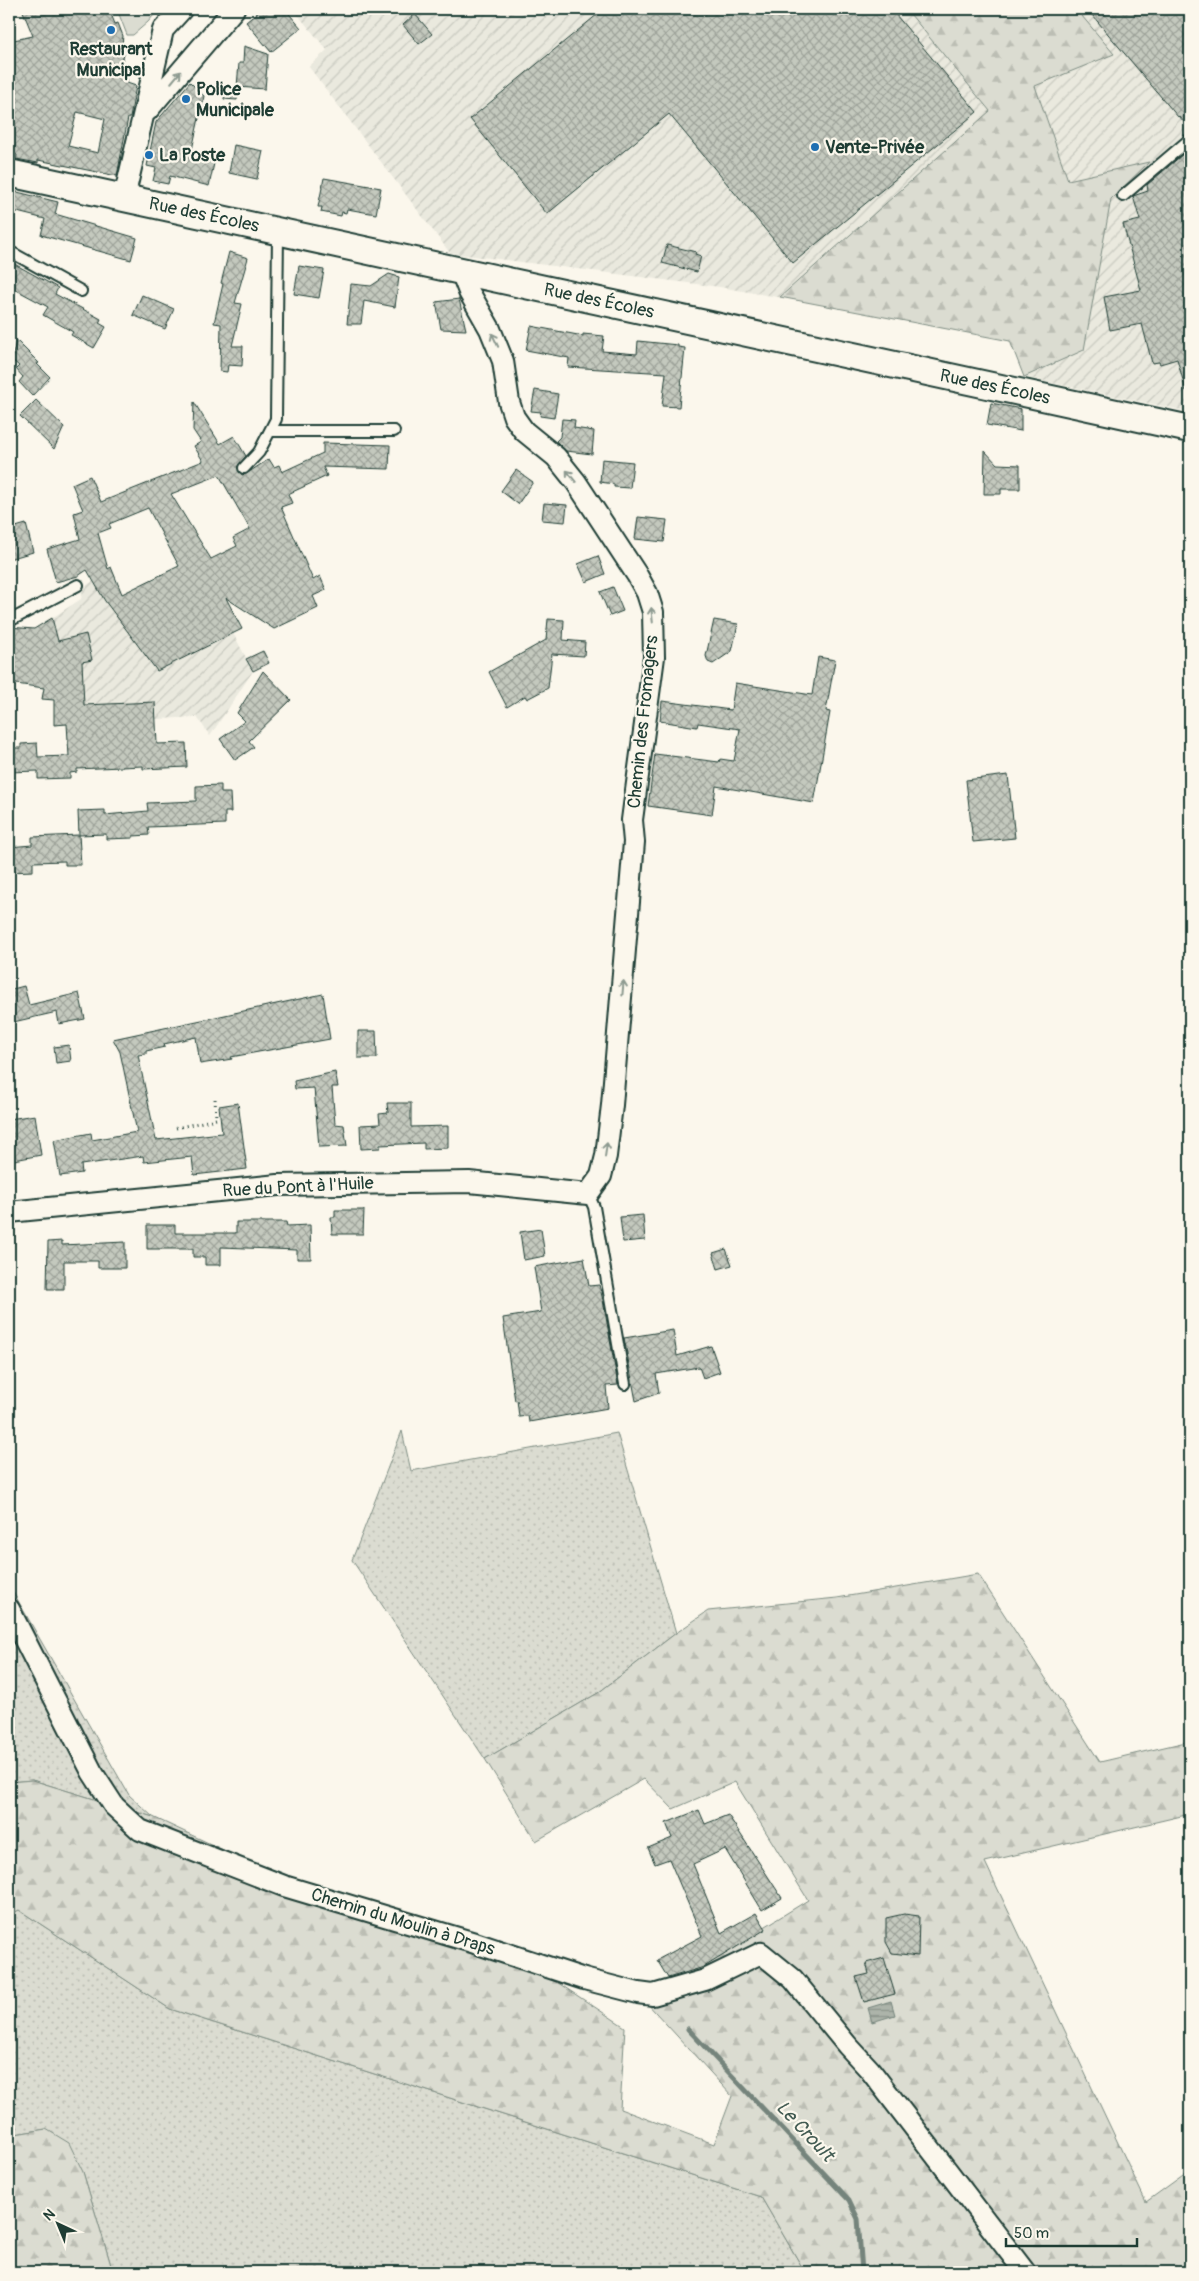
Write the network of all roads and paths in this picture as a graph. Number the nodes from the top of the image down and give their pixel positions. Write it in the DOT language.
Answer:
graph roads {
  1 [pos="182,9"];
  2 [pos="234,9"];
  3 [pos="144,114"];
  4 [pos="1190,139"];
  5 [pos="9,173"];
  6 [pos="1123,196"];
  7 [pos="124,198"];
  8 [pos="278,232"];
  9 [pos="9,252"];
  10 [pos="461,271"];
  11 [pos="81,291"];
  12 [pos="1190,429"];
  13 [pos="394,431"];
  14 [pos="271,432"];
  15 [pos="244,468"];
  16 [pos="78,585"];
  17 [pos="9,619"];
  18 [pos="215,1098"];
  19 [pos="176,1128"];
  20 [pos="588,1194"];
  21 [pos="9,1212"];
  22 [pos="625,1384"];
  23 [pos="9,1609"];
  24 [pos="1025,2272"];
  1 -- 3 [label="street"];
  3 -- 2 [label="street, one-way"];
  3 -- 7 [label="street"];
  4 -- 6 [label="lane"];
  5 -- 7 [label="street, Rue des Écoles"];
  7 -- 8 [label="street, Rue des Écoles"];
  8 -- 10 [label="street, Rue des Écoles"];
  8 -- 14 [label="lane"];
  9 -- 11 [label="lane"];
  10 -- 12 [label="street, Rue des Écoles"];
  20 -- 10 [label="street, Chemin des Fromagers, one-way"];
  13 -- 14 [label="lane"];
  14 -- 15 [label="lane"];
  16 -- 17 [label="lane"];
  18 -- 19 [label="path"];
  20 -- 21 [label="street, Rue du Pont à l'Huile"];
  20 -- 22 [label="lane"];
  23 -- 24 [label="street, Chemin du Moulin à Draps"];
}
